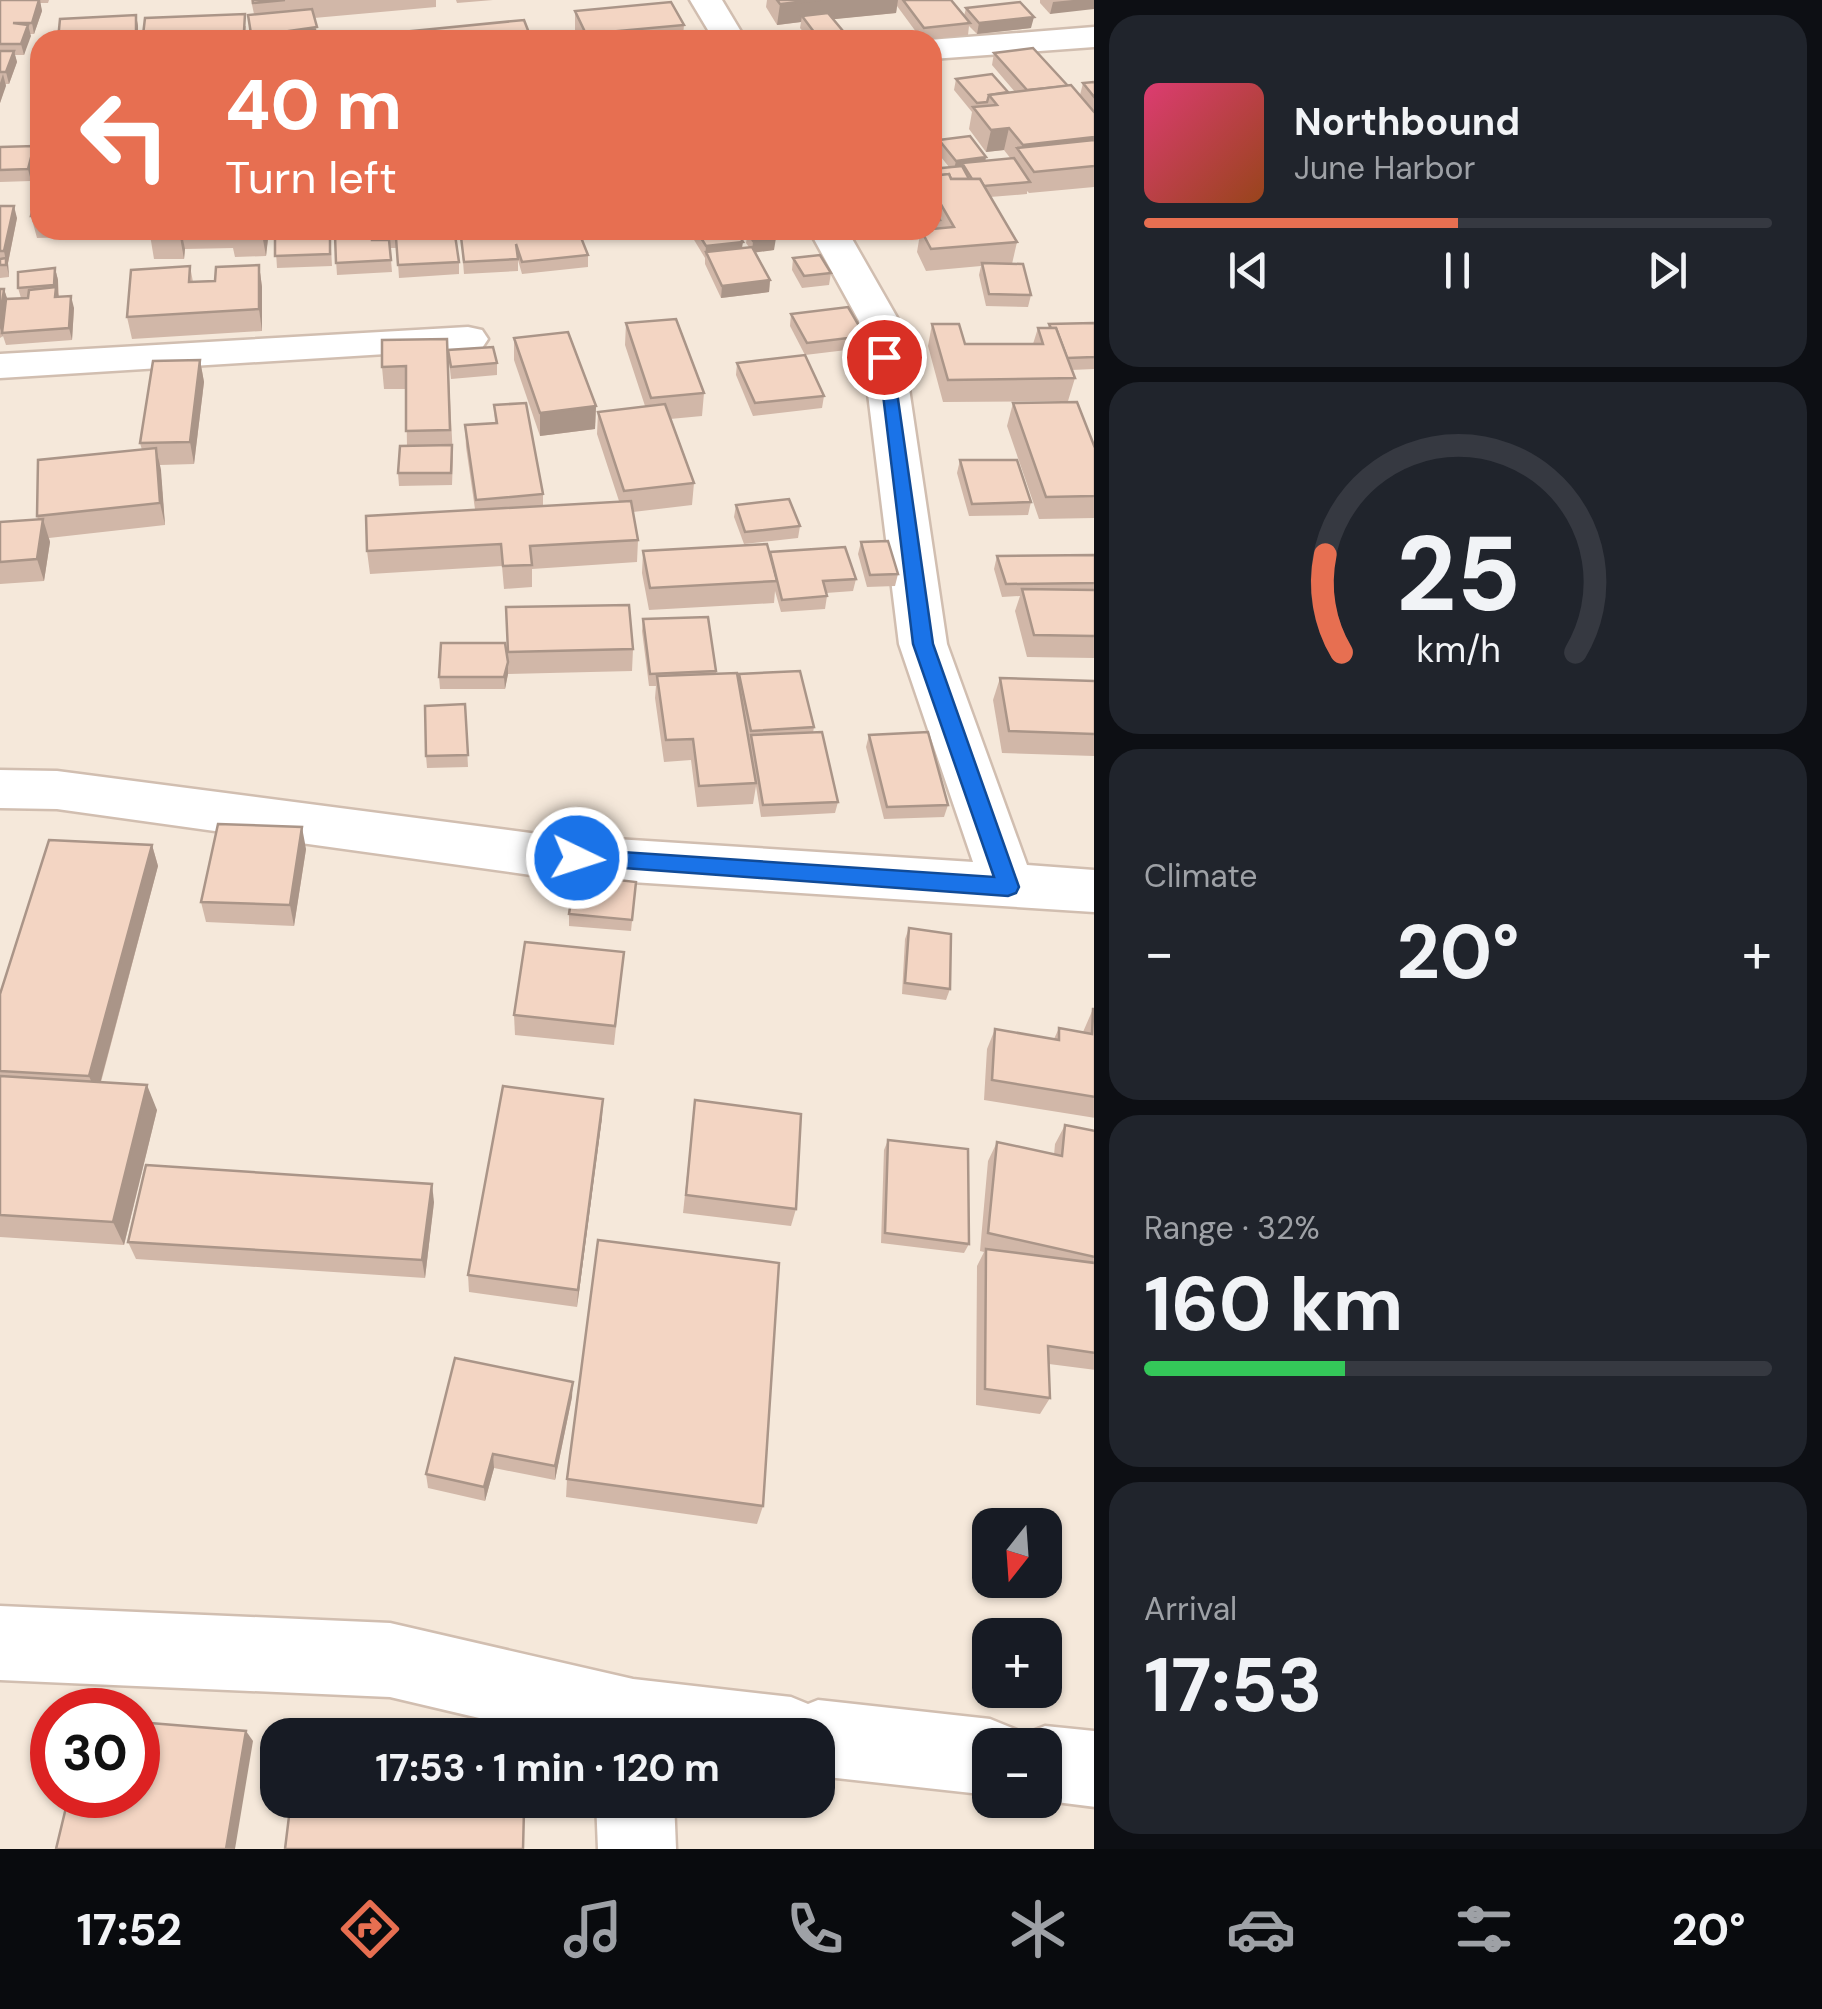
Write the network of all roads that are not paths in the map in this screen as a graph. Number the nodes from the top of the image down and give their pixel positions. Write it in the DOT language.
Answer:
graph roads {
  1 [pos="706,0"];
  2 [pos="724,30"];
  3 [pos="1094,37"];
  4 [pos="942,48"];
  5 [pos="834,240"];
  6 [pos="468,339"];
  7 [pos="0,366"];
  8 [pos="0,789"];
  9 [pos="1008,887"];
  10 [pos="1094,891"];
  11 [pos="0,1642"];
  12 [pos="604,1718"];
  13 [pos="835,1740"];
  14 [pos="972,1756"];
  15 [pos="1062,1766"];
  16 [pos="1094,1769"];
  17 [pos="635,1818"];
  18 [pos="636,1849"];
  1 -- 2 [label="street"];
  3 -- 4 [label="street"];
  5 -- 9 [label="street"];
  6 -- 7 [label="street"];
  8 -- 9 [label="street"];
  9 -- 10 [label="street"];
  11 -- 12 [label="street"];
  13 -- 14 [label="street"];
  15 -- 16 [label="street"];
  17 -- 18 [label="street"];
}
